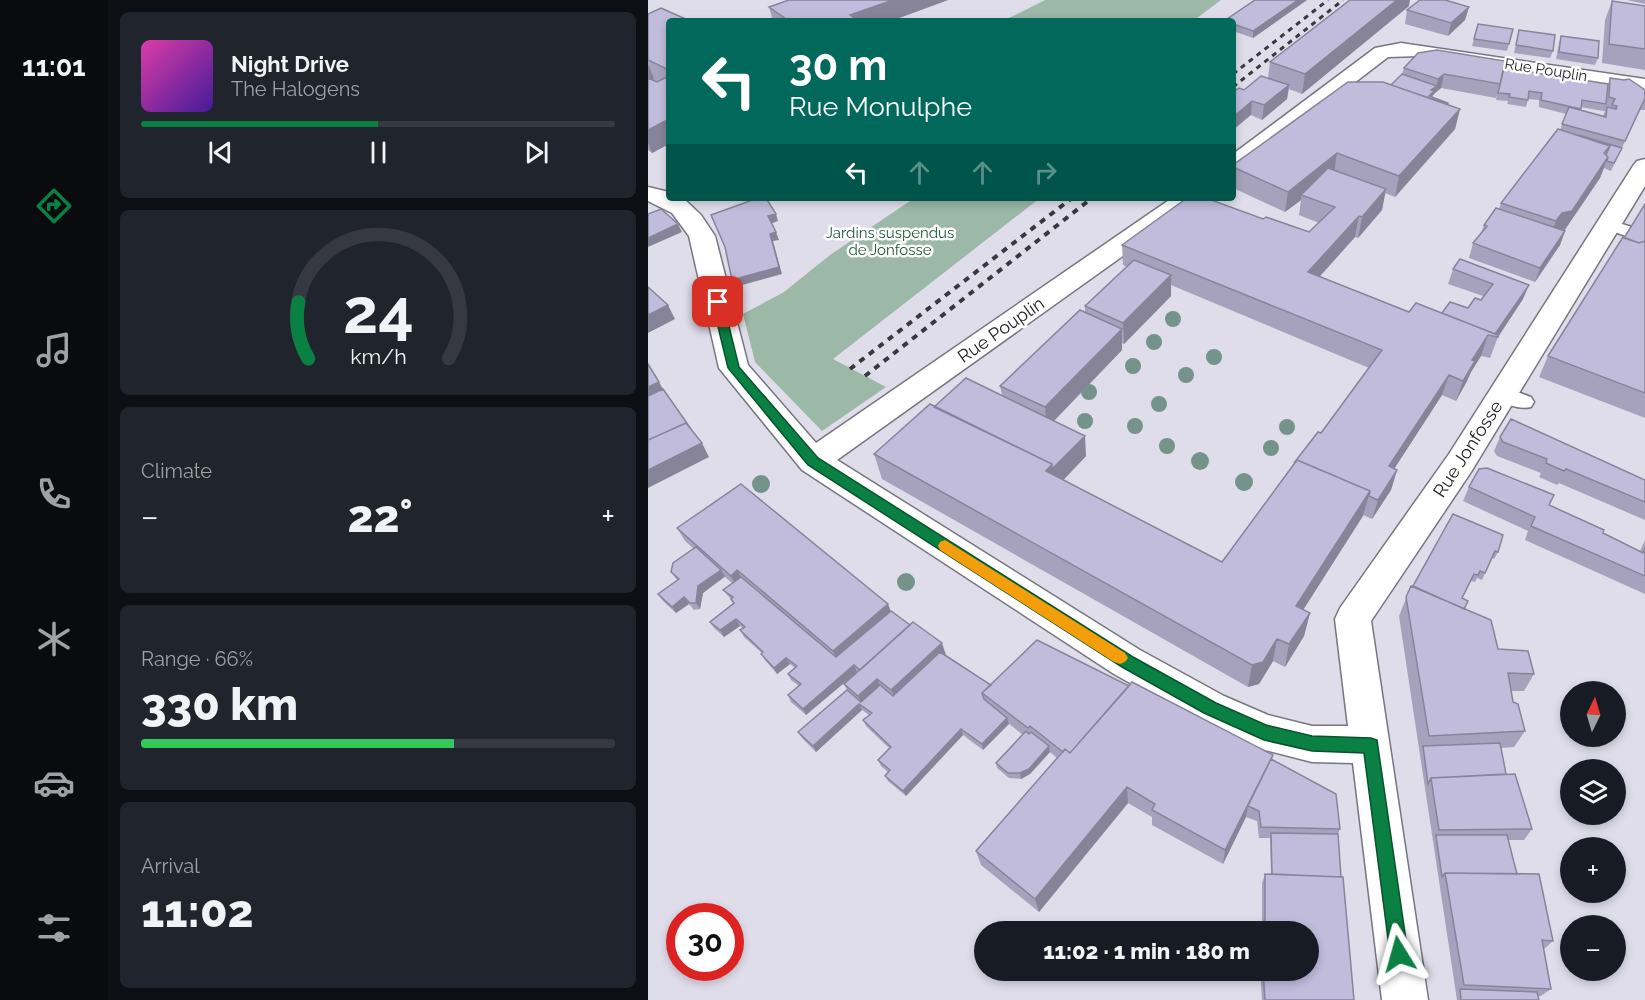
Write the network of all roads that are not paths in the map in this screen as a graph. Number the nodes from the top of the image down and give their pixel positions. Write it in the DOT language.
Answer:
graph roads {
  1 [pos="1645,86"];
  2 [pos="1236,163"];
  3 [pos="1645,166"];
  4 [pos="648,194"];
  5 [pos="666,200"];
  6 [pos="669,201"];
  7 [pos="1184,201"];
  8 [pos="813,461"];
  9 [pos="1371,745"];
  10 [pos="1405,1000"];
  1 -- 2 [label="street, Rue Pouplin"];
  3 -- 9 [label="street, Rue Jonfosse"];
  4 -- 5 [label="street"];
  6 -- 8 [label="street"];
  7 -- 8 [label="street, Rue Pouplin"];
  8 -- 9 [label="street"];
  9 -- 10 [label="street, Rue Jonfosse"];
}
